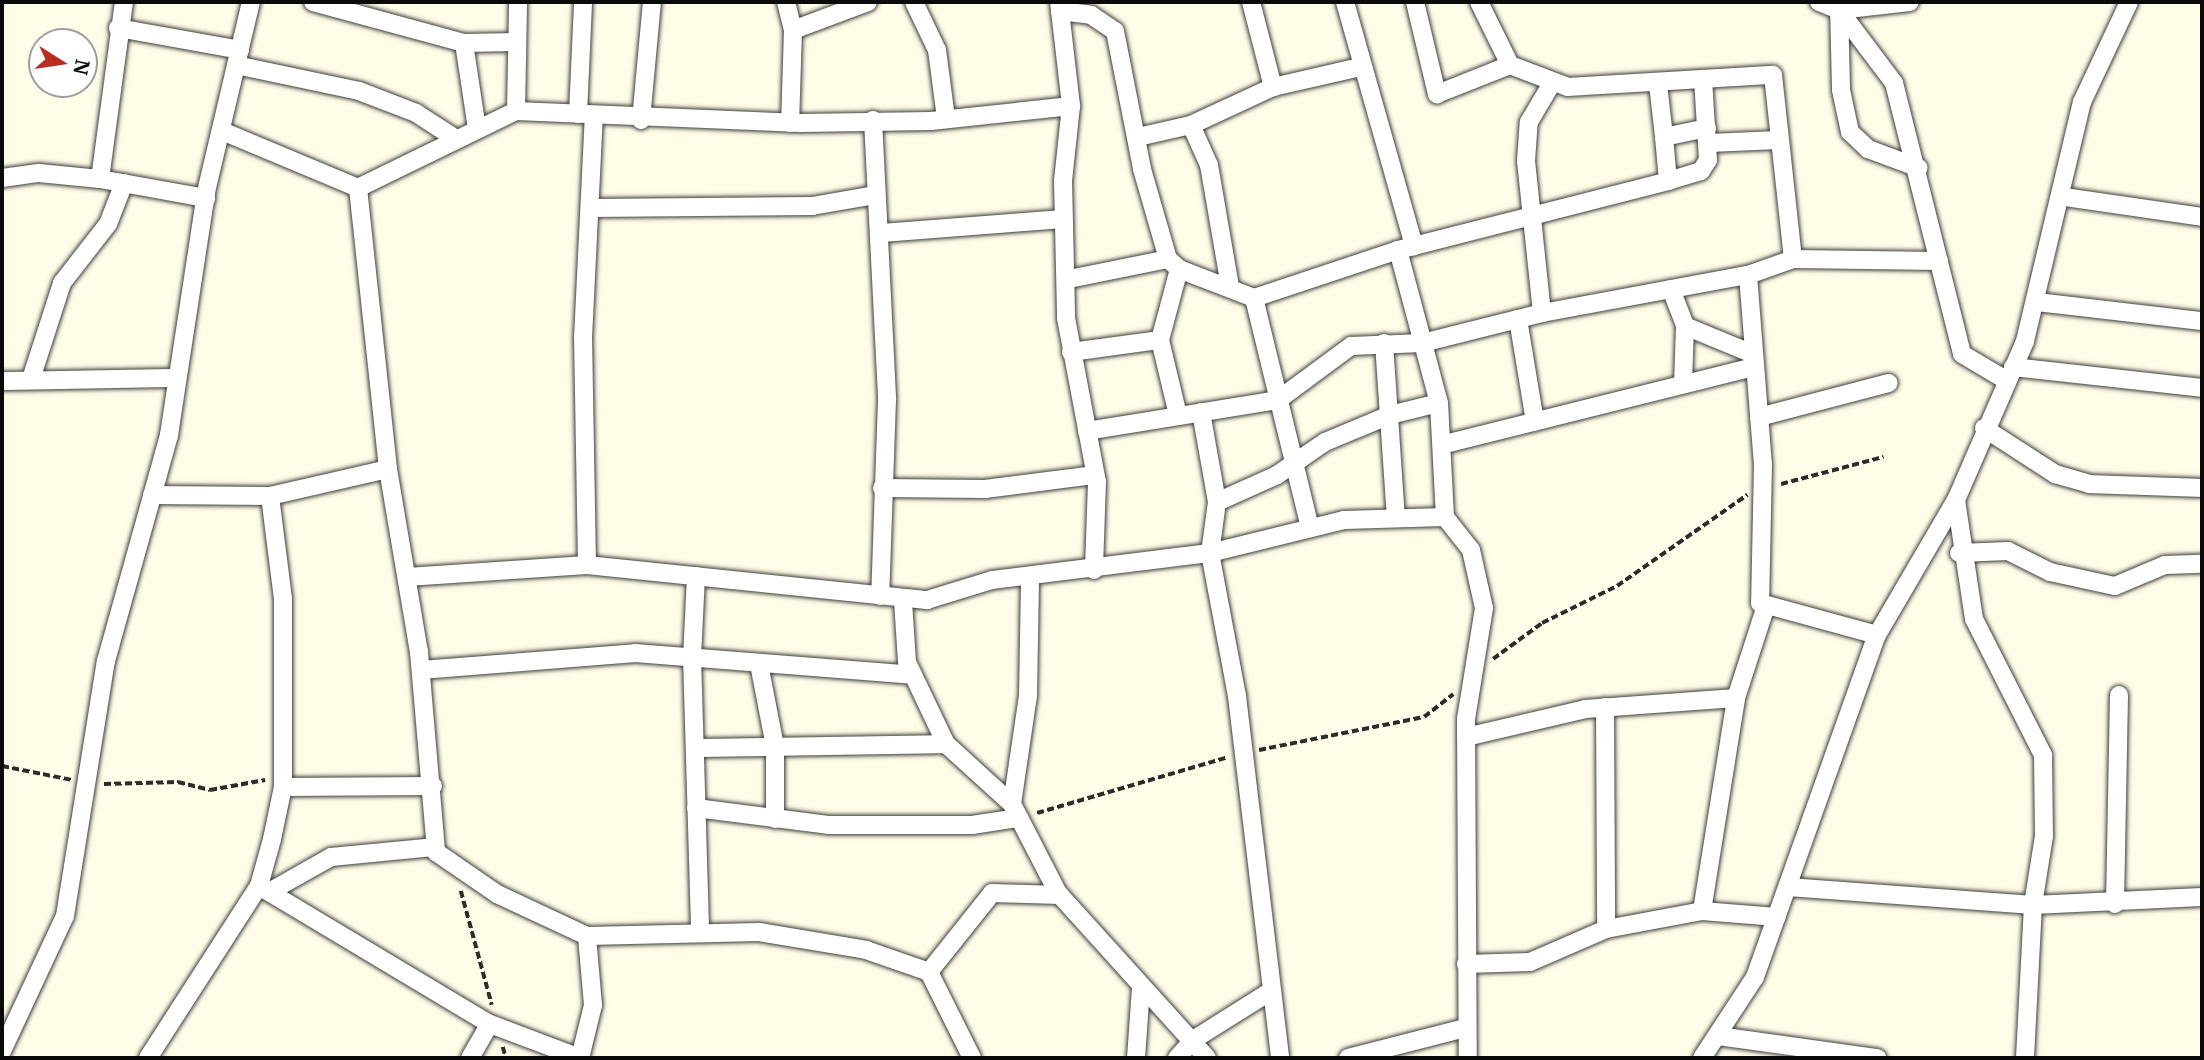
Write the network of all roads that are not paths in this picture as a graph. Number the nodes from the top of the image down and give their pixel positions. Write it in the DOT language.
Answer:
graph roads {
  1 [pos="124,2"];
  2 [pos="251,2"];
  3 [pos="313,2"];
  4 [pos="518,2"];
  5 [pos="583,2"];
  6 [pos="652,2"];
  7 [pos="786,2"];
  8 [pos="868,2"];
  9 [pos="914,2"];
  10 [pos="1251,2"];
  11 [pos="1345,2"];
  12 [pos="1415,2"];
  13 [pos="1479,2"];
  14 [pos="1819,2"];
  15 [pos="1910,2"];
  16 [pos="2129,2"];
  17 [pos="1059,6"];
  18 [pos="1839,6"];
  19 [pos="118,28"];
  20 [pos="793,30"];
  21 [pos="516,42"];
  22 [pos="464,43"];
  23 [pos="238,58"];
  24 [pos="1510,65"];
  25 [pos="1360,67"];
  26 [pos="1703,79"];
  27 [pos="1552,83"];
  28 [pos="1658,83"];
  29 [pos="1273,87"];
  30 [pos="1072,106"];
  31 [pos="516,111"];
  32 [pos="586,114"];
  33 [pos="946,118"];
  34 [pos="641,120"];
  35 [pos="873,120"];
  36 [pos="790,123"];
  37 [pos="1191,125"];
  38 [pos="477,129"];
  39 [pos="222,131"];
  40 [pos="1708,136"];
  41 [pos="1138,137"];
  42 [pos="1664,137"];
  43 [pos="456,139"];
  44 [pos="1779,140"];
  45 [pos="1919,168"];
  46 [pos="2,178"];
  47 [pos="100,179"];
  48 [pos="1668,181"];
  49 [pos="124,183"];
  50 [pos="358,188"];
  51 [pos="876,195"];
  52 [pos="2064,197"];
  53 [pos="205,198"];
  54 [pos="591,208"];
  55 [pos="1527,216"];
  56 [pos="2202,217"];
  57 [pos="1063,219"];
  58 [pos="881,233"];
  59 [pos="1406,248"];
  60 [pos="1793,259"];
  61 [pos="1940,261"];
  62 [pos="1173,264"];
  63 [pos="1748,275"];
  64 [pos="1069,279"];
  65 [pos="1230,286"];
  66 [pos="1671,289"];
  67 [pos="1254,298"];
  68 [pos="2037,302"];
  69 [pos="1542,313"];
  70 [pos="1518,319"];
  71 [pos="2202,321"];
  72 [pos="1685,326"];
  73 [pos="1160,340"];
  74 [pos="1422,343"];
  75 [pos="1384,344"];
  76 [pos="1071,352"];
  77 [pos="1753,360"];
  78 [pos="2008,373"];
  79 [pos="32,376"];
  80 [pos="175,378"];
  81 [pos="2,381"];
  82 [pos="1683,382"];
  83 [pos="1889,383"];
  84 [pos="2202,388"];
  85 [pos="1279,400"];
  86 [pos="1439,403"];
  87 [pos="1201,412"];
  88 [pos="1178,415"];
  89 [pos="1390,415"];
  90 [pos="1759,417"];
  91 [pos="1535,422"];
  92 [pos="1984,428"];
  93 [pos="1087,431"];
  94 [pos="1445,444"];
  95 [pos="1297,462"];
  96 [pos="388,470"];
  97 [pos="1095,475"];
  98 [pos="882,488"];
  99 [pos="2202,488"];
  100 [pos="152,495"];
  101 [pos="270,496"];
  102 [pos="1956,500"];
  103 [pos="1217,502"];
  104 [pos="1396,517"];
  105 [pos="1445,517"];
  106 [pos="1310,527"];
  107 [pos="1210,553"];
  108 [pos="1959,554"];
  109 [pos="2202,564"];
  110 [pos="587,565"];
  111 [pos="1094,570"];
  112 [pos="696,576"];
  113 [pos="407,577"];
  114 [pos="1030,577"];
  115 [pos="880,596"];
  116 [pos="903,601"];
  117 [pos="1765,609"];
  118 [pos="694,632"];
  119 [pos="1877,635"];
  120 [pos="692,657"];
  121 [pos="715,659"];
  122 [pos="759,664"];
  123 [pos="421,670"];
  124 [pos="912,675"];
  125 [pos="2119,695"];
  126 [pos="1736,698"];
  127 [pos="1605,707"];
  128 [pos="1466,737"];
  129 [pos="946,744"];
  130 [pos="775,746"];
  131 [pos="695,748"];
  132 [pos="283,782"];
  133 [pos="433,786"];
  134 [pos="696,808"];
  135 [pos="1015,811"];
  136 [pos="775,819"];
  137 [pos="434,847"];
  138 [pos="1787,887"];
  139 [pos="264,889"];
  140 [pos="1060,895"];
  141 [pos="2202,897"];
  142 [pos="2115,904"];
  143 [pos="2033,905"];
  144 [pos="1702,911"];
  145 [pos="1777,917"];
  146 [pos="1606,929"];
  147 [pos="700,930"];
  148 [pos="587,936"];
  149 [pos="1466,964"];
  150 [pos="929,972"];
  151 [pos="1141,989"];
  152 [pos="1268,993"];
  153 [pos="493,1021"];
  154 [pos="1465,1028"];
  155 [pos="1718,1037"];
  156 [pos="1194,1040"];
  157 [pos="2,1051"];
  158 [pos="148,1058"];
  159 [pos="470,1058"];
  160 [pos="972,1058"];
  161 [pos="1136,1058"];
  162 [pos="1177,1058"];
  163 [pos="1208,1058"];
  164 [pos="1280,1058"];
  165 [pos="1348,1058"];
  166 [pos="1468,1058"];
  167 [pos="1702,1058"];
  168 [pos="1877,1058"];
  169 [pos="2025,1058"];
  1 -- 19 [label="street"];
  2 -- 23 [label="street"];
  3 -- 22 [label="street"];
  4 -- 21 [label="street"];
  5 -- 32 [label="street"];
  6 -- 34 [label="street"];
  7 -- 20 [label="street"];
  8 -- 20 [label="street"];
  9 -- 33 [label="street"];
  10 -- 29 [label="street"];
  11 -- 25 [label="street"];
  12 -- 24 [label="street"];
  13 -- 24 [label="street"];
  14 -- 18 [label="street"];
  15 -- 18 [label="street"];
  16 -- 52 [label="street"];
  17 -- 30 [label="street"];
  17 -- 41 [label="street"];
  18 -- 45 [label="street"];
  18 -- 45 [label="street"];
  19 -- 23 [label="street"];
  19 -- 47 [label="street"];
  20 -- 36 [label="street"];
  21 -- 22 [label="street"];
  21 -- 31 [label="street"];
  22 -- 38 [label="street"];
  23 -- 39 [label="street"];
  23 -- 43 [label="street"];
  24 -- 27 [label="street"];
  25 -- 29 [label="street"];
  25 -- 59 [label="street"];
  26 -- 28 [label="street"];
  26 -- 40 [label="street"];
  26 -- 44 [label="street"];
  27 -- 28 [label="street"];
  27 -- 55 [label="street"];
  28 -- 42 [label="street"];
  29 -- 37 [label="street"];
  30 -- 33 [label="street"];
  30 -- 57 [label="street"];
  31 -- 32 [label="street"];
  31 -- 38 [label="street"];
  32 -- 34 [label="street"];
  32 -- 54 [label="street"];
  33 -- 35 [label="street"];
  34 -- 36 [label="street"];
  35 -- 36 [label="street"];
  35 -- 51 [label="street"];
  37 -- 41 [label="street"];
  37 -- 65 [label="street"];
  38 -- 43 [label="street"];
  39 -- 50 [label="street"];
  39 -- 53 [label="street"];
  40 -- 42 [label="street"];
  40 -- 44 [label="street"];
  40 -- 48 [label="street"];
  41 -- 62 [label="street"];
  42 -- 48 [label="street"];
  43 -- 50 [label="street"];
  44 -- 60 [label="street"];
  45 -- 61 [label="street"];
  46 -- 47 [label="street"];
  47 -- 49 [label="street"];
  48 -- 55 [label="street"];
  49 -- 53 [label="street"];
  49 -- 79 [label="street"];
  50 -- 96 [label="street"];
  51 -- 54 [label="street"];
  51 -- 58 [label="street"];
  52 -- 56 [label="street"];
  52 -- 68 [label="street"];
  53 -- 80 [label="street"];
  54 -- 110 [label="street"];
  55 -- 59 [label="street"];
  55 -- 69 [label="street"];
  57 -- 58 [label="street"];
  57 -- 64 [label="street"];
  58 -- 98 [label="street"];
  59 -- 67 [label="street"];
  59 -- 74 [label="street"];
  60 -- 61 [label="street"];
  60 -- 63 [label="street"];
  61 -- 78 [label="street"];
  62 -- 64 [label="street"];
  62 -- 65 [label="street"];
  62 -- 73 [label="street"];
  63 -- 66 [label="street"];
  63 -- 77 [label="street"];
  64 -- 76 [label="street"];
  65 -- 67 [label="street"];
  66 -- 69 [label="street"];
  66 -- 72 [label="street"];
  67 -- 85 [label="street"];
  68 -- 71 [label="street"];
  68 -- 78 [label="street"];
  69 -- 70 [label="street"];
  70 -- 74 [label="street"];
  70 -- 91 [label="street"];
  72 -- 77 [label="street"];
  72 -- 82 [label="street"];
  73 -- 76 [label="street"];
  73 -- 88 [label="street"];
  74 -- 75 [label="street"];
  74 -- 86 [label="street"];
  75 -- 85 [label="street"];
  75 -- 89 [label="street"];
  76 -- 93 [label="street"];
  77 -- 82 [label="street"];
  77 -- 90 [label="street"];
  78 -- 84 [label="street"];
  78 -- 92 [label="street"];
  79 -- 80 [label="street"];
  79 -- 81 [label="street"];
  80 -- 100 [label="street"];
  82 -- 91 [label="street"];
  83 -- 90 [label="street"];
  85 -- 87 [label="street"];
  85 -- 95 [label="street"];
  86 -- 89 [label="street"];
  86 -- 94 [label="street"];
  87 -- 88 [label="street"];
  87 -- 103 [label="street"];
  88 -- 93 [label="street"];
  89 -- 95 [label="street"];
  89 -- 104 [label="street"];
  90 -- 117 [label="street"];
  91 -- 94 [label="street"];
  92 -- 99 [label="street"];
  92 -- 102 [label="street"];
  93 -- 97 [label="street"];
  94 -- 105 [label="street"];
  95 -- 103 [label="street"];
  95 -- 106 [label="street"];
  96 -- 101 [label="street"];
  96 -- 113 [label="street"];
  97 -- 98 [label="street"];
  97 -- 111 [label="street"];
  98 -- 115 [label="street"];
  100 -- 101 [label="street"];
  100 -- 157 [label="street"];
  101 -- 132 [label="street"];
  102 -- 108 [label="street"];
  102 -- 119 [label="street"];
  103 -- 107 [label="street"];
  104 -- 105 [label="street"];
  104 -- 106 [label="street"];
  105 -- 128 [label="street"];
  106 -- 107 [label="street"];
  107 -- 111 [label="street"];
  107 -- 152 [label="street"];
  108 -- 109 [label="street"];
  108 -- 143 [label="street"];
  110 -- 112 [label="street"];
  110 -- 113 [label="street"];
  111 -- 114 [label="street"];
  112 -- 115 [label="street"];
  112 -- 118 [label="street"];
  113 -- 123 [label="street"];
  114 -- 116 [label="street"];
  114 -- 135 [label="street"];
  115 -- 116 [label="street"];
  116 -- 124 [label="street"];
  117 -- 119 [label="street"];
  117 -- 126 [label="street"];
  118 -- 120 [label="street"];
  118 -- 121 [label="street"];
  119 -- 138 [label="street"];
  120 -- 121 [label="street"];
  120 -- 123 [label="street"];
  120 -- 131 [label="street"];
  121 -- 122 [label="street"];
  122 -- 124 [label="street"];
  122 -- 130 [label="street"];
  123 -- 133 [label="street"];
  124 -- 129 [label="street"];
  125 -- 142 [label="street"];
  126 -- 127 [label="street"];
  126 -- 144 [label="street"];
  127 -- 128 [label="street"];
  127 -- 146 [label="street"];
  128 -- 149 [label="street"];
  129 -- 130 [label="street"];
  129 -- 135 [label="street"];
  130 -- 131 [label="street"];
  130 -- 136 [label="street"];
  131 -- 134 [label="street"];
  132 -- 133 [label="street"];
  132 -- 139 [label="street"];
  133 -- 137 [label="street"];
  134 -- 136 [label="street"];
  134 -- 147 [label="street"];
  135 -- 136 [label="street"];
  135 -- 140 [label="street"];
  137 -- 139 [label="street"];
  137 -- 148 [label="street"];
  138 -- 143 [label="street"];
  138 -- 145 [label="street"];
  139 -- 153 [label="street"];
  139 -- 158 [label="street"];
  140 -- 150 [label="street"];
  140 -- 151 [label="street"];
  141 -- 142 [label="street"];
  142 -- 143 [label="street"];
  143 -- 169 [label="street"];
  144 -- 145 [label="street"];
  144 -- 146 [label="street"];
  145 -- 155 [label="street"];
  146 -- 149 [label="street"];
  147 -- 148 [label="street"];
  147 -- 150 [label="street"];
  148 -- 153 [label="street"];
  149 -- 154 [label="street"];
  150 -- 160 [label="street"];
  151 -- 156 [label="street"];
  151 -- 161 [label="street"];
  152 -- 156 [label="street"];
  152 -- 164 [label="street"];
  153 -- 159 [label="street"];
  154 -- 165 [label="street"];
  154 -- 166 [label="street"];
  155 -- 167 [label="street"];
  155 -- 168 [label="street"];
  156 -- 162 [label="street"];
  156 -- 163 [label="street"];
}
